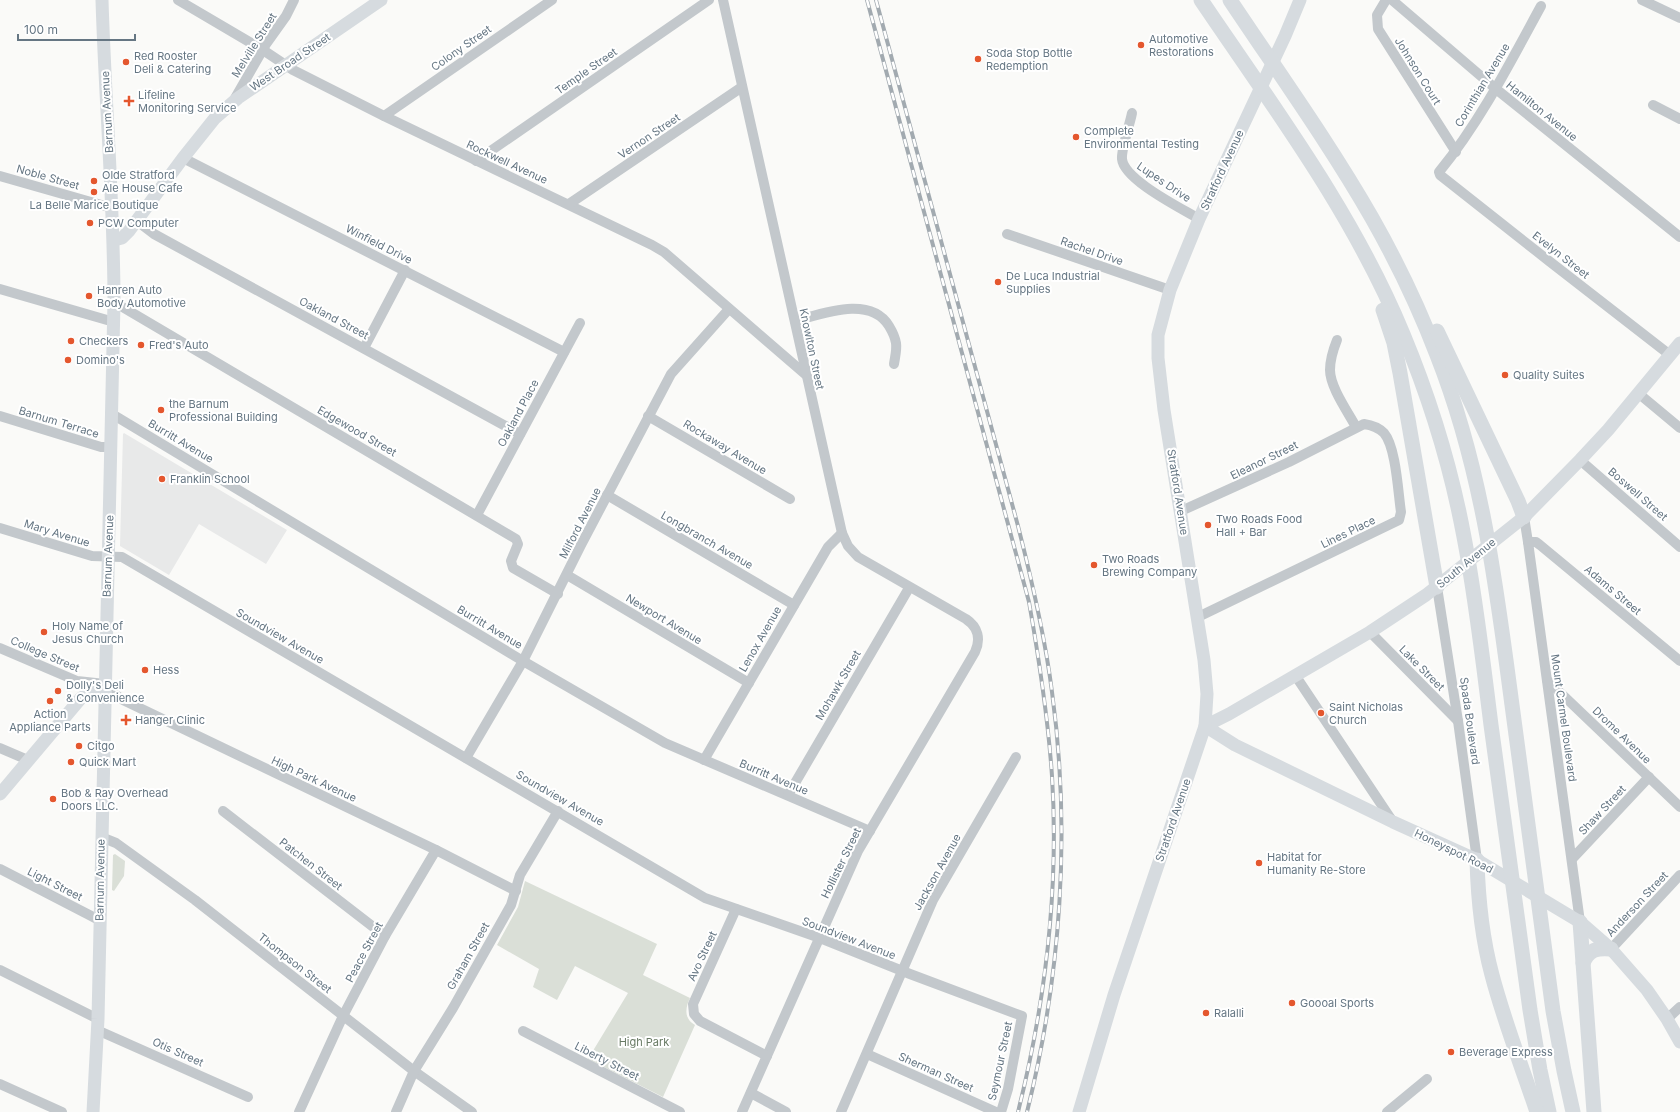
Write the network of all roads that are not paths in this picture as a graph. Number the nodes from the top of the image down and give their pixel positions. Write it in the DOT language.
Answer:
graph roads {
  1 [pos="102,0"];
  2 [pos="178,0"];
  3 [pos="294,0"];
  4 [pos="381,0"];
  5 [pos="552,0"];
  6 [pos="709,0"];
  7 [pos="723,0"];
  8 [pos="1201,0"];
  9 [pos="1230,0"];
  10 [pos="1300,0"];
  11 [pos="1386,0"];
  12 [pos="1392,0"];
  13 [pos="1642,0"];
  14 [pos="1541,6"];
  15 [pos="1680,18"];
  16 [pos="263,50"];
  17 [pos="286,66"];
  18 [pos="742,87"];
  19 [pos="1496,89"];
  20 [pos="233,103"];
  21 [pos="1653,105"];
  22 [pos="1132,113"];
  23 [pos="384,116"];
  24 [pos="1680,119"];
  25 [pos="1456,152"];
  26 [pos="183,158"];
  27 [pos="476,161"];
  28 [pos="1439,172"];
  29 [pos="0,176"];
  30 [pos="569,204"];
  31 [pos="112,208"];
  32 [pos="1199,219"];
  33 [pos="1373,219"];
  34 [pos="137,221"];
  35 [pos="1349,225"];
  36 [pos="1007,234"];
  37 [pos="1680,237"];
  38 [pos="114,240"];
  39 [pos="405,270"];
  40 [pos="0,289"];
  41 [pos="1170,290"];
  42 [pos="114,302"];
  43 [pos="729,308"];
  44 [pos="795,321"];
  45 [pos="114,322"];
  46 [pos="580,323"];
  47 [pos="1336,340"];
  48 [pos="1680,343"];
  49 [pos="364,348"];
  50 [pos="564,352"];
  51 [pos="1670,355"];
  52 [pos="894,364"];
  53 [pos="805,374"];
  54 [pos="1638,393"];
  55 [pos="112,414"];
  56 [pos="0,416"];
  57 [pos="648,416"];
  58 [pos="1356,427"];
  59 [pos="1680,428"];
  60 [pos="520,434"];
  61 [pos="111,447"];
  62 [pos="1580,460"];
  63 [pos="607,495"];
  64 [pos="790,499"];
  65 [pos="1181,512"];
  66 [pos="477,516"];
  67 [pos="1524,517"];
  68 [pos="0,528"];
  69 [pos="842,533"];
  70 [pos="1528,542"];
  71 [pos="1680,547"];
  72 [pos="108,558"];
  73 [pos="567,575"];
  74 [pos="1437,587"];
  75 [pos="909,588"];
  76 [pos="558,594"];
  77 [pos="794,604"];
  78 [pos="1198,617"];
  79 [pos="1370,632"];
  80 [pos="978,634"];
  81 [pos="0,648"];
  82 [pos="523,661"];
  83 [pos="1680,661"];
  84 [pos="1295,675"];
  85 [pos="1547,680"];
  86 [pos="749,683"];
  87 [pos="105,684"];
  88 [pos="1458,721"];
  89 [pos="1206,726"];
  90 [pos="0,748"];
  91 [pos="1016,757"];
  92 [pos="466,758"];
  93 [pos="28,760"];
  94 [pos="704,760"];
  95 [pos="1649,777"];
  96 [pos="0,794"];
  97 [pos="788,795"];
  98 [pos="1680,807"];
  99 [pos="223,811"];
  100 [pos="558,811"];
  101 [pos="1393,822"];
  102 [pos="870,831"];
  103 [pos="101,837"];
  104 [pos="436,850"];
  105 [pos="1572,859"];
  106 [pos="1477,860"];
  107 [pos="0,870"];
  108 [pos="1680,875"];
  109 [pos="516,891"];
  110 [pos="736,910"];
  111 [pos="99,920"];
  112 [pos="1580,922"];
  113 [pos="385,936"];
  114 [pos="820,938"];
  115 [pos="1611,949"];
  116 [pos="1582,963"];
  117 [pos="0,970"];
  118 [pos="903,971"];
  119 [pos="1680,1007"];
  120 [pos="343,1016"];
  121 [pos="1022,1016"];
  122 [pos="1666,1018"];
  123 [pos="97,1025"];
  124 [pos="523,1031"];
  125 [pos="1680,1042"];
  126 [pos="867,1054"];
  127 [pos="767,1056"];
  128 [pos="414,1071"];
  129 [pos="1426,1079"];
  130 [pos="0,1084"];
  131 [pos="751,1094"];
  132 [pos="248,1097"];
  133 [pos="62,1112"];
  134 [pos="93,1112"];
  135 [pos="299,1112"];
  136 [pos="396,1112"];
  137 [pos="472,1112"];
  138 [pos="680,1112"];
  139 [pos="742,1112"];
  140 [pos="786,1112"];
  141 [pos="841,1112"];
  142 [pos="996,1112"];
  143 [pos="1001,1112"];
  144 [pos="1079,1112"];
  145 [pos="1387,1112"];
  146 [pos="1537,1112"];
  147 [pos="1549,1112"];
  148 [pos="1573,1112"];
  149 [pos="1594,1112"];
  1 -- 31 [label="main road, Barnum Avenue"];
  2 -- 16 [label="street, Rockwell Avenue"];
  3 -- 16 [label="street, Melville Street"];
  4 -- 17 [label="main road, West Broad Street"];
  5 -- 23 [label="street, Colony Street"];
  6 -- 27 [label="street, Temple Street"];
  7 -- 18 [label="street, Knowlton Street"];
  8 -- 35 [label="highway"];
  9 -- 33 [label="highway"];
  10 -- 32 [label="main road, Stratford Avenue"];
  11 -- 25 [label="street, Johnson Court"];
  12 -- 19 [label="street, Hamilton Avenue"];
  13 -- 15 [label="street"];
  14 -- 19 [label="street, Corinthian Avenue"];
  16 -- 17 [label="street, Rockwell Avenue"];
  16 -- 20 [label="street, Melville Street"];
  17 -- 20 [label="main road, West Broad Street"];
  17 -- 23 [label="street, Rockwell Avenue"];
  18 -- 30 [label="street, Vernon Street"];
  18 -- 44 [label="street, Knowlton Street"];
  19 -- 25 [label="street, Corinthian Avenue"];
  19 -- 37 [label="street, Hamilton Avenue"];
  20 -- 26 [label="main road, West Broad Street"];
  21 -- 24 [label="street"];
  22 -- 32 [label="street, Lupes Drive"];
  23 -- 27 [label="street, Rockwell Avenue"];
  25 -- 28 [label="street, Corinthian Avenue"];
  26 -- 34 [label="main road, West Broad Street"];
  26 -- 39 [label="street, Winfield Drive"];
  27 -- 30 [label="street, Rockwell Avenue"];
  28 -- 51 [label="street, Evelyn Street"];
  29 -- 31 [label="street, Noble Street"];
  30 -- 43 [label="street, Rockwell Avenue"];
  31 -- 38 [label="main road, Barnum Avenue"];
  32 -- 41 [label="main road, Stratford Avenue"];
  33 -- 67 [label="highway"];
  33 -- 148 [label="highway"];
  34 -- 38 [label="main road, West Broad Street"];
  34 -- 49 [label="street, Oakland Street"];
  35 -- 74 [label="highway"];
  35 -- 147 [label="highway"];
  36 -- 41 [label="street, Rachel Drive"];
  38 -- 42 [label="main road, Barnum Avenue"];
  39 -- 49 [label="street"];
  39 -- 50 [label="street, Winfield Drive"];
  40 -- 45 [label="street"];
  41 -- 65 [label="main road, Stratford Avenue"];
  42 -- 45 [label="main road, Barnum Avenue"];
  42 -- 66 [label="street, Edgewood Street"];
  43 -- 53 [label="street, Rockwell Avenue"];
  43 -- 57 [label="street, Milford Avenue"];
  44 -- 52 [label="street"];
  44 -- 53 [label="street, Knowlton Street"];
  45 -- 55 [label="main road, Barnum Avenue"];
  46 -- 50 [label="street, Oakland Place"];
  47 -- 58 [label="street"];
  48 -- 51 [label="main road, South Avenue"];
  49 -- 60 [label="street, Oakland Street"];
  50 -- 60 [label="street, Oakland Place"];
  51 -- 54 [label="main road, South Avenue"];
  53 -- 69 [label="street, Knowlton Street"];
  54 -- 59 [label="street"];
  54 -- 62 [label="main road, South Avenue"];
  55 -- 61 [label="main road, Barnum Avenue"];
  55 -- 82 [label="street, Burritt Avenue"];
  56 -- 61 [label="street, Barnum Terrace"];
  57 -- 63 [label="street, Milford Avenue"];
  57 -- 64 [label="street, Rockaway Avenue"];
  58 -- 65 [label="street, Eleanor Street"];
  58 -- 78 [label="street, Lines Place"];
  60 -- 66 [label="street, Oakland Place"];
  61 -- 72 [label="main road, Barnum Avenue"];
  62 -- 67 [label="main road, South Avenue"];
  62 -- 71 [label="street, Boswell Street"];
  63 -- 73 [label="street, Milford Avenue"];
  63 -- 77 [label="street, Longbranch Avenue"];
  65 -- 78 [label="main road, Stratford Avenue"];
  66 -- 76 [label="street, Edgewood Street"];
  67 -- 70 [label="street, Mount Carmel Boulevard"];
  67 -- 74 [label="main road, South Avenue"];
  68 -- 72 [label="street, Mary Avenue"];
  69 -- 75 [label="street, Knowlton Street"];
  69 -- 77 [label="street, Lenox Avenue"];
  70 -- 83 [label="street, Adams Street"];
  70 -- 85 [label="street, Mount Carmel Boulevard"];
  72 -- 87 [label="main road, Barnum Avenue"];
  72 -- 92 [label="street, Soundview Avenue"];
  73 -- 76 [label="street, Milford Avenue"];
  73 -- 86 [label="street, Newport Avenue"];
  74 -- 79 [label="main road, South Avenue"];
  74 -- 88 [label="street, Spada Boulevard"];
  75 -- 80 [label="street, Knowlton Street"];
  75 -- 97 [label="street, Mohawk Street"];
  76 -- 82 [label="street, Milford Avenue"];
  77 -- 86 [label="street, Lenox Avenue"];
  78 -- 89 [label="main road, Stratford Avenue"];
  79 -- 84 [label="main road, South Avenue"];
  79 -- 88 [label="street, Lake Street"];
  80 -- 102 [label="street, Hollister Street"];
  81 -- 87 [label="street, College Street"];
  82 -- 92 [label="street, Milford Avenue"];
  82 -- 94 [label="street, Burritt Avenue"];
  84 -- 89 [label="main road, South Avenue"];
  84 -- 101 [label="street"];
  85 -- 95 [label="street, Drome Avenue"];
  85 -- 105 [label="street, Mount Carmel Boulevard"];
  86 -- 94 [label="street, Lenox Avenue"];
  87 -- 93 [label="main road"];
  87 -- 103 [label="main road, Barnum Avenue"];
  87 -- 104 [label="street, High Park Avenue"];
  88 -- 106 [label="street, Spada Boulevard"];
  89 -- 101 [label="main road, Honeyspot Road"];
  89 -- 144 [label="main road, Stratford Avenue"];
  90 -- 93 [label="street"];
  91 -- 118 [label="street, Jackson Avenue"];
  92 -- 100 [label="street, Soundview Avenue"];
  93 -- 96 [label="main road"];
  94 -- 97 [label="street, Burritt Avenue"];
  95 -- 98 [label="street, Drome Avenue"];
  95 -- 105 [label="street, Shaw Street"];
  97 -- 102 [label="street, Burritt Avenue"];
  99 -- 113 [label="street, Patchen Street"];
  100 -- 109 [label="street, Graham Street"];
  100 -- 110 [label="street, Soundview Avenue"];
  101 -- 106 [label="main road, Honeyspot Road"];
  102 -- 114 [label="street, Hollister Street"];
  103 -- 111 [label="main road, Barnum Avenue"];
  103 -- 120 [label="street, Thompson Street"];
  104 -- 109 [label="street, High Park Avenue"];
  104 -- 113 [label="street, Peace Street"];
  105 -- 112 [label="street, Mount Carmel Boulevard"];
  106 -- 112 [label="main road, Honeyspot Road"];
  106 -- 146 [label="highway"];
  107 -- 111 [label="street, Light Street"];
  108 -- 115 [label="street, Anderson Street"];
  109 -- 128 [label="street, Graham Street"];
  110 -- 114 [label="street, Soundview Avenue"];
  110 -- 127 [label="street, Avo Street"];
  111 -- 123 [label="main road, Barnum Avenue"];
  112 -- 115 [label="main road, Honeyspot Road"];
  112 -- 116 [label="highway"];
  113 -- 120 [label="street, Peace Street"];
  114 -- 118 [label="street, Soundview Avenue"];
  114 -- 127 [label="street, Hollister Street"];
  115 -- 116 [label="highway"];
  115 -- 122 [label="main road, Honeyspot Road"];
  116 -- 149 [label="highway"];
  117 -- 123 [label="street, Otis Street"];
  118 -- 121 [label="street, Soundview Avenue"];
  118 -- 126 [label="street, Jackson Avenue"];
  119 -- 122 [label="street"];
  120 -- 128 [label="street, Thompson Street"];
  120 -- 135 [label="street, Peace Street"];
  121 -- 143 [label="street, Seymour Street"];
  122 -- 125 [label="main road, Honeyspot Road"];
  123 -- 132 [label="street, Otis Street"];
  123 -- 134 [label="main road, Barnum Avenue"];
  124 -- 138 [label="street, Liberty Street"];
  126 -- 141 [label="street, Jackson Avenue"];
  126 -- 142 [label="street, Sherman Street"];
  127 -- 131 [label="street, Hollister Street"];
  128 -- 136 [label="street, Graham Street"];
  128 -- 137 [label="street, Thompson Street"];
  129 -- 145 [label="street"];
  130 -- 133 [label="street"];
  131 -- 139 [label="street, Hollister Street"];
  131 -- 140 [label="street"];
}
